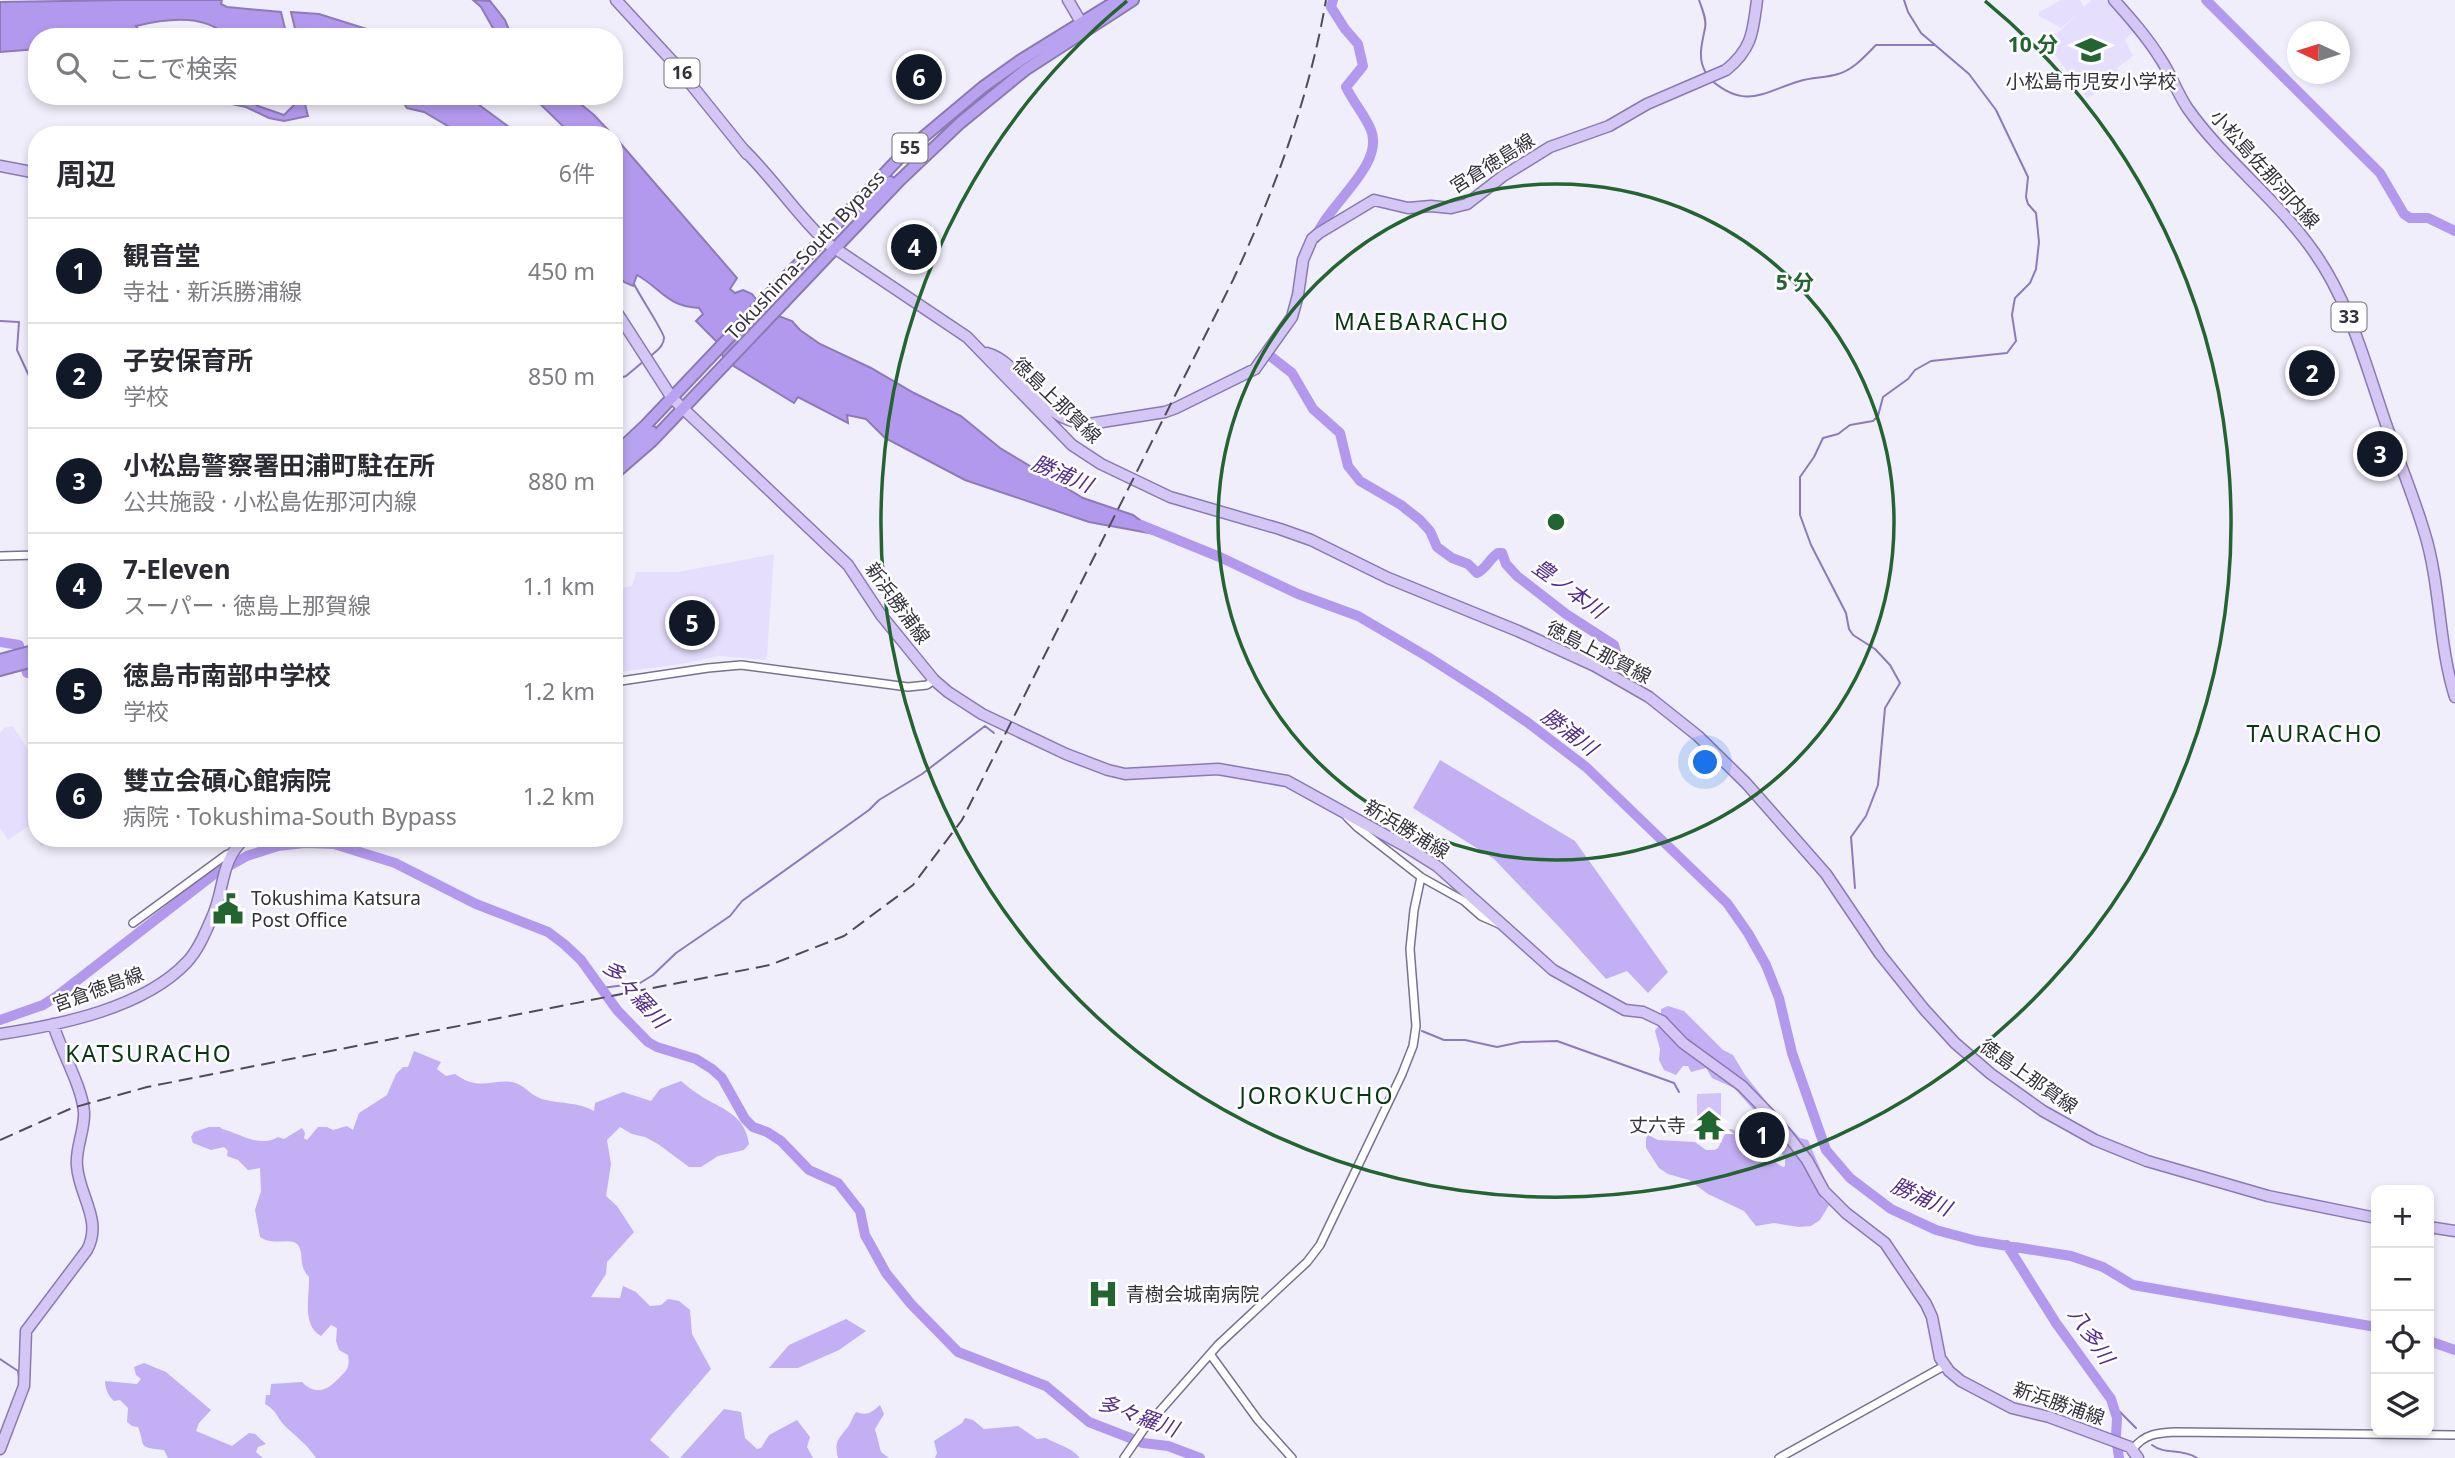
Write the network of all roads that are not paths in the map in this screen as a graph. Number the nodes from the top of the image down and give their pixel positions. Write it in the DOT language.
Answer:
graph roads {
  1 [pos="616,0"];
  2 [pos="1068,0"];
  3 [pos="1118,0"];
  4 [pos="1133,0"];
  5 [pos="1757,0"];
  6 [pos="2114,0"];
  7 [pos="1082,26"];
  8 [pos="1010,74"];
  9 [pos="0,166"];
  10 [pos="28,171"];
  11 [pos="825,247"];
  12 [pos="623,321"];
  13 [pos="983,352"];
  14 [pos="674,395"];
  15 [pos="686,406"];
  16 [pos="623,448"];
  17 [pos="623,452"];
  18 [pos="623,467"];
  19 [pos="0,555"];
  20 [pos="28,555"];
  21 [pos="28,652"];
  22 [pos="0,660"];
  23 [pos="28,662"];
  24 [pos="0,670"];
  25 [pos="623,680"];
  26 [pos="934,680"];
  27 [pos="2455,697"];
  28 [pos="1343,811"];
  29 [pos="237,847"];
  30 [pos="230,855"];
  31 [pos="1421,877"];
  32 [pos="133,923"];
  33 [pos="1504,926"];
  34 [pos="53,1024"];
  35 [pos="0,1034"];
  36 [pos="2371,1216"];
  37 [pos="2434,1228"];
  38 [pos="2455,1231"];
  39 [pos="1210,1354"];
  40 [pos="1944,1366"];
  41 [pos="2455,1435"];
  42 [pos="0,1449"];
  43 [pos="2134,1451"];
  44 [pos="1125,1458"];
  45 [pos="1292,1458"];
  46 [pos="1779,1458"];
  1 -- 11 [label="main road, 徳島上那賀線 / 16"];
  2 -- 7 [label="main road"];
  3 -- 7 [label="highway, Tokushima-South Bypass / 55"];
  4 -- 7 [label="highway, Tokushima-South Bypass / 55"];
  5 -- 13 [label="main road, 宮倉徳島線"];
  6 -- 27 [label="main road, 小松島佐那河内線 / 33"];
  7 -- 8 [label="highway, Tokushima-South Bypass / 55"];
  8 -- 11 [label="highway, Tokushima-South Bypass / 55"];
  8 -- 11 [label="highway, Tokushima-South Bypass / 55"];
  9 -- 10 [label="main road"];
  11 -- 13 [label="main road, 徳島上那賀線 / 16"];
  11 -- 14 [label="highway, Tokushima-South Bypass / 55"];
  11 -- 15 [label="highway, Tokushima-South Bypass / 55"];
  12 -- 14 [label="main road, 新浜勝浦線"];
  13 -- 36 [label="main road, 徳島上那賀線 / 16"];
  14 -- 15 [label="main road, 新浜勝浦線"];
  14 -- 16 [label="highway, Tokushima-South Bypass / 55"];
  15 -- 17 [label="highway"];
  15 -- 18 [label="highway, Tokushima-South Bypass / 55"];
  15 -- 26 [label="main road, 新浜勝浦線"];
  19 -- 20 [label="street"];
  21 -- 22 [label="highway"];
  23 -- 24 [label="highway"];
  25 -- 26 [label="street"];
  26 -- 28 [label="main road, 新浜勝浦線"];
  28 -- 31 [label="street"];
  28 -- 33 [label="main road, 新浜勝浦線"];
  29 -- 30 [label="main road, 宮倉徳島線"];
  30 -- 32 [label="street"];
  30 -- 34 [label="main road, 宮倉徳島線"];
  31 -- 33 [label="street"];
  31 -- 39 [label="street"];
  33 -- 40 [label="main road, 新浜勝浦線"];
  34 -- 35 [label="main road, 宮倉徳島線"];
  34 -- 42 [label="main road"];
  37 -- 38 [label="main road"];
  39 -- 44 [label="street"];
  39 -- 45 [label="street"];
  40 -- 43 [label="main road, 新浜勝浦線"];
  40 -- 46 [label="street"];
  41 -- 43 [label="street"];
}
